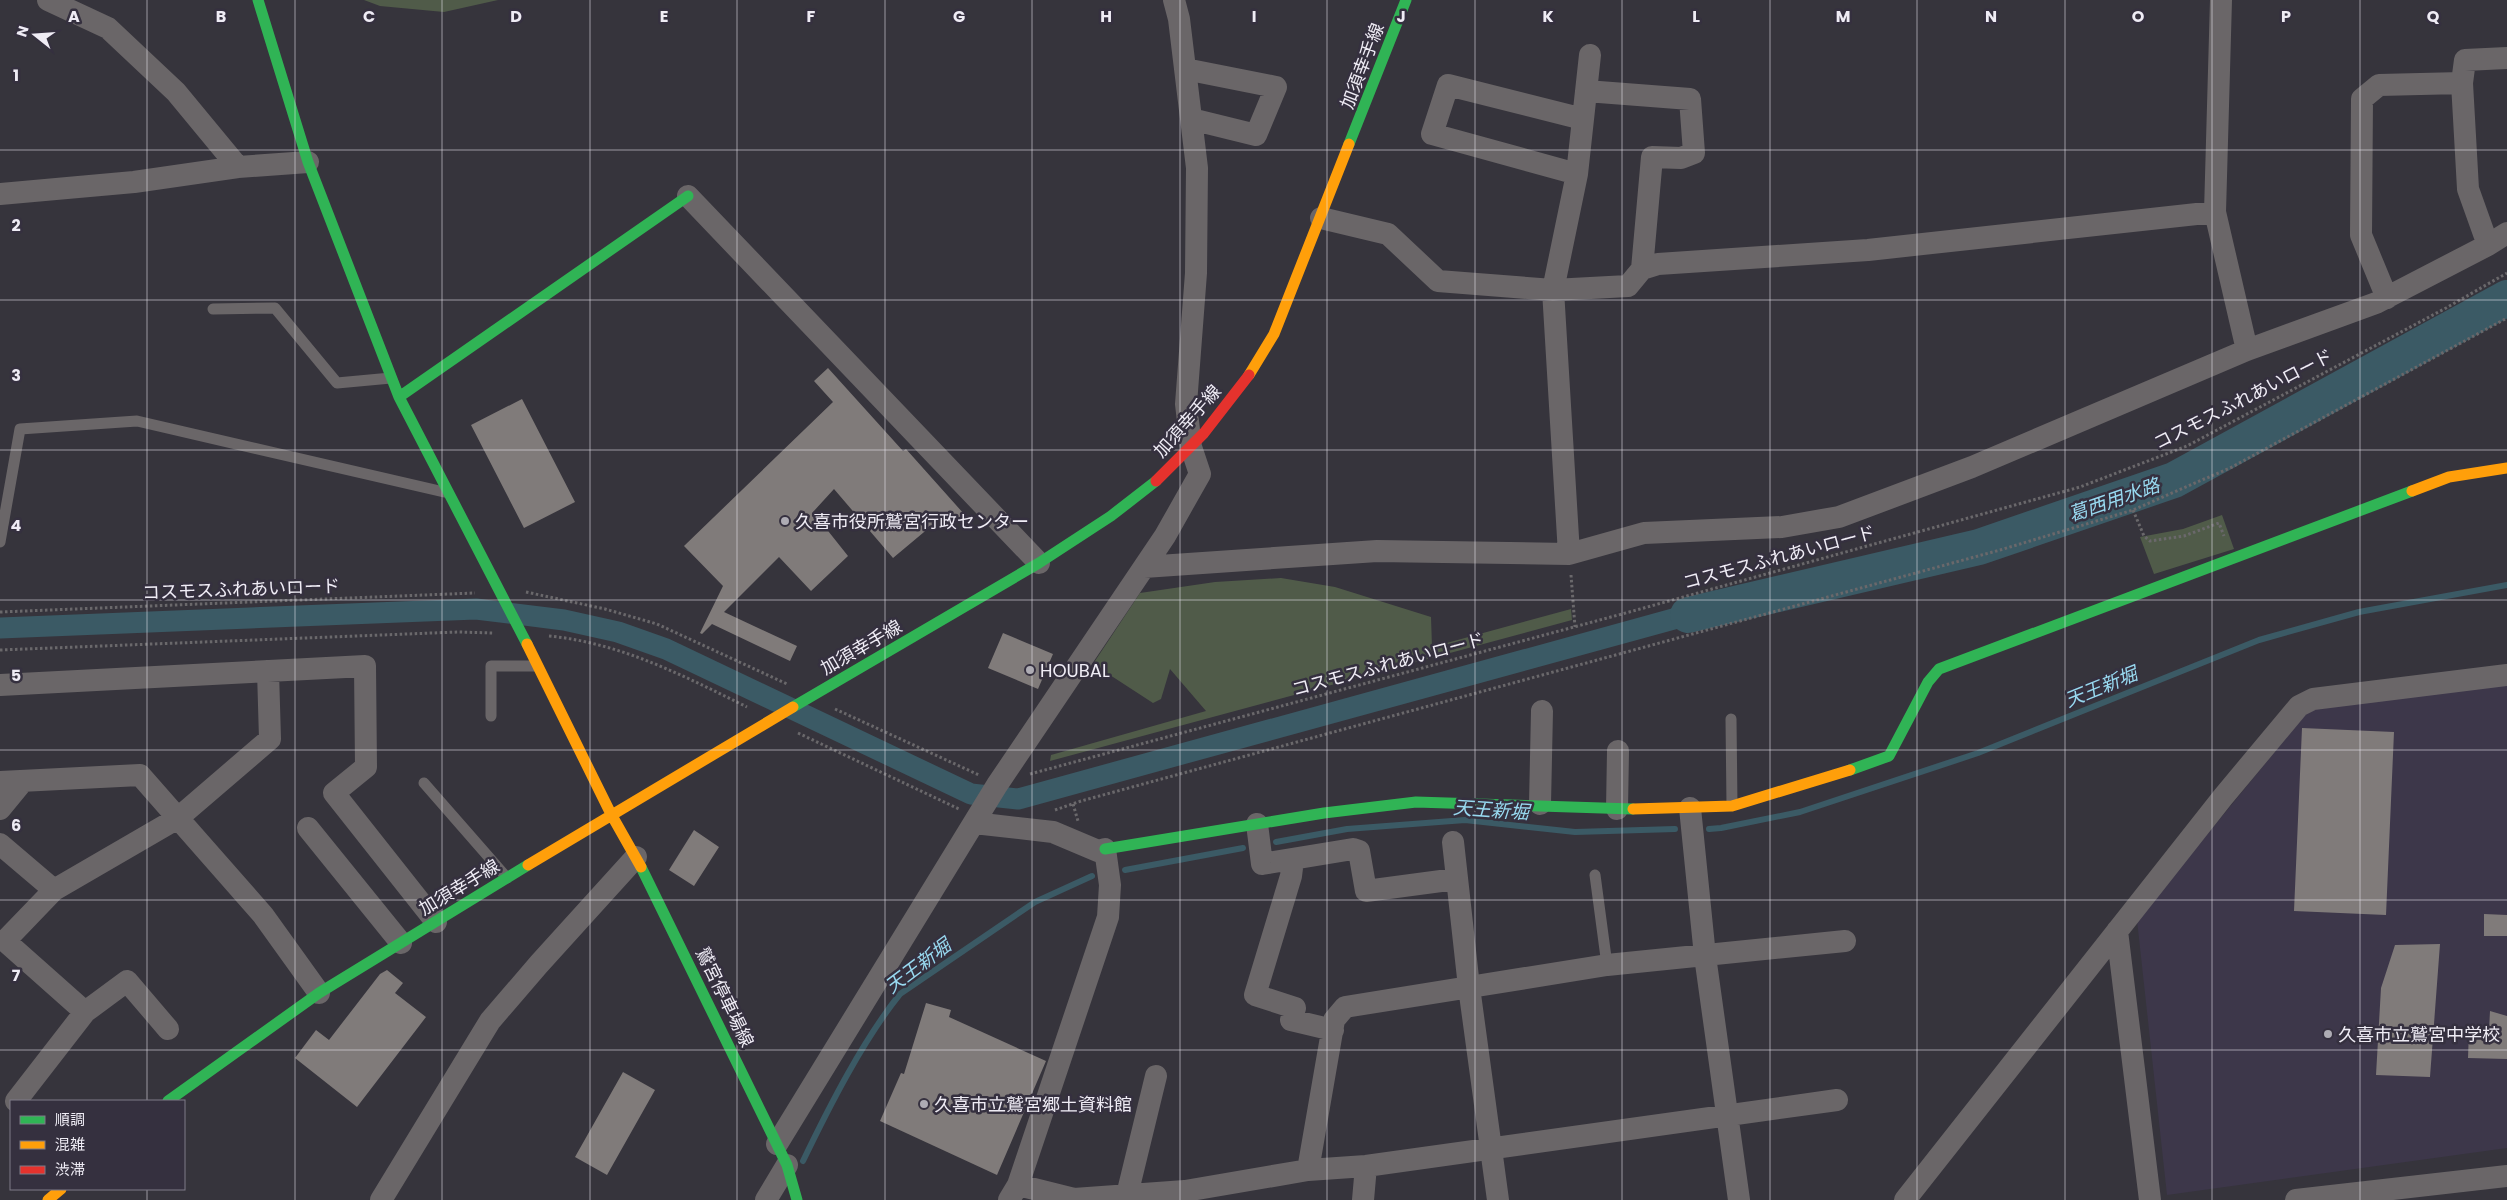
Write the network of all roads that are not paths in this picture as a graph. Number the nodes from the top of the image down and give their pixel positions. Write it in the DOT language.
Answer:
graph roads {
  1 [pos="48,0"];
  2 [pos="258,0"];
  3 [pos="1174,0"];
  4 [pos="1406,0"];
  5 [pos="2221,0"];
  6 [pos="1590,55"];
  7 [pos="2507,58"];
  8 [pos="1185,70"];
  9 [pos="2462,83"];
  10 [pos="1586,91"];
  11 [pos="1191,119"];
  12 [pos="1583,120"];
  13 [pos="308,162"];
  14 [pos="238,167"];
  15 [pos="1577,174"];
  16 [pos="0,194"];
  17 [pos="688,196"];
  18 [pos="2215,212"];
  19 [pos="1321,218"];
  20 [pos="2507,232"];
  21 [pos="2488,245"];
  22 [pos="1642,269"];
  23 [pos="1553,290"];
  24 [pos="2387,298"];
  25 [pos="213,309"];
  26 [pos="2247,350"];
  27 [pos="391,378"];
  28 [pos="398,397"];
  29 [pos="1190,447"];
  30 [pos="2507,468"];
  31 [pos="448,493"];
  32 [pos="0,542"];
  33 [pos="1569,554"];
  34 [pos="1039,563"];
  35 [pos="1144,568"];
  36 [pos="538,666"];
  37 [pos="268,671"];
  38 [pos="2507,675"];
  39 [pos="0,685"];
  40 [pos="1542,711"];
  41 [pos="491,716"];
  42 [pos="1731,719"];
  43 [pos="1618,751"];
  44 [pos="23,781"];
  45 [pos="0,782"];
  46 [pos="424,783"];
  47 [pos="1540,804"];
  48 [pos="1732,806"];
  49 [pos="1690,808"];
  50 [pos="0,809"];
  51 [pos="1617,809"];
  52 [pos="611,814"];
  53 [pos="973,815"];
  54 [pos="178,818"];
  55 [pos="1257,824"];
  56 [pos="308,828"];
  57 [pos="1453,842"];
  58 [pos="0,844"];
  59 [pos="1105,849"];
  60 [pos="636,857"];
  61 [pos="1293,860"];
  62 [pos="1595,875"];
  63 [pos="507,878"];
  64 [pos="1456,880"];
  65 [pos="54,890"];
  66 [pos="436,922"];
  67 [pos="2117,931"];
  68 [pos="1845,941"];
  69 [pos="401,942"];
  70 [pos="1705,956"];
  71 [pos="1607,965"];
  72 [pos="1469,987"];
  73 [pos="319,993"];
  74 [pos="85,1012"];
  75 [pos="168,1029"];
  76 [pos="1333,1030"];
  77 [pos="1156,1076"];
  78 [pos="17,1100"];
  79 [pos="169,1100"];
  80 [pos="1837,1100"];
  81 [pos="1728,1117"];
  82 [pos="777,1144"];
  83 [pos="1492,1147"];
  84 [pos="787,1164"];
  85 [pos="1366,1166"];
  86 [pos="1308,1170"];
  87 [pos="2507,1176"];
  88 [pos="60,1190"];
  89 [pos="1014,1192"];
  90 [pos="1127,1195"];
  91 [pos="1186,1195"];
  92 [pos="48,1200"];
  93 [pos="382,1200"];
  94 [pos="766,1200"];
  95 [pos="797,1200"];
  96 [pos="1363,1200"];
  97 [pos="1498,1200"];
  98 [pos="1739,1200"];
  99 [pos="1906,1200"];
  100 [pos="2150,1200"];
  101 [pos="2296,1200"];
  1 -- 14 [label="street"];
  2 -- 13 [label="street, 鷲宮停車場線"];
  3 -- 8 [label="street"];
  4 -- 19 [label="street, 加須幸手線"];
  5 -- 18 [label="street"];
  6 -- 10 [label="street"];
  7 -- 9 [label="street"];
  8 -- 11 [label="street"];
  8 -- 11 [label="street"];
  9 -- 21 [label="street"];
  9 -- 24 [label="street"];
  10 -- 12 [label="street"];
  10 -- 22 [label="street"];
  11 -- 29 [label="street"];
  12 -- 15 [label="street"];
  12 -- 15 [label="street"];
  13 -- 14 [label="street"];
  13 -- 27 [label="street, 鷲宮停車場線"];
  14 -- 16 [label="street"];
  15 -- 23 [label="street"];
  17 -- 28 [label="street"];
  17 -- 34 [label="street"];
  18 -- 22 [label="street"];
  18 -- 26 [label="street"];
  19 -- 23 [label="street"];
  19 -- 29 [label="street, 加須幸手線"];
  20 -- 21 [label="street"];
  21 -- 24 [label="street"];
  22 -- 23 [label="street"];
  23 -- 33 [label="street"];
  24 -- 26 [label="street"];
  25 -- 27 [label="lane"];
  26 -- 33 [label="street"];
  27 -- 28 [label="street, 鷲宮停車場線"];
  28 -- 31 [label="street, 鷲宮停車場線"];
  29 -- 34 [label="street, 加須幸手線"];
  29 -- 35 [label="street"];
  30 -- 48 [label="street"];
  31 -- 32 [label="lane"];
  31 -- 36 [label="street, 鷲宮停車場線"];
  33 -- 35 [label="street"];
  34 -- 52 [label="street, 加須幸手線"];
  35 -- 53 [label="street"];
  36 -- 41 [label="lane"];
  36 -- 52 [label="street, 鷲宮停車場線"];
  37 -- 39 [label="street"];
  37 -- 54 [label="street"];
  37 -- 66 [label="street"];
  38 -- 67 [label="street"];
  40 -- 47 [label="street"];
  42 -- 48 [label="lane"];
  43 -- 51 [label="street"];
  44 -- 45 [label="street"];
  44 -- 50 [label="street"];
  44 -- 54 [label="street"];
  46 -- 63 [label="lane"];
  47 -- 51 [label="street"];
  47 -- 55 [label="street"];
  48 -- 49 [label="street"];
  49 -- 51 [label="street"];
  49 -- 70 [label="street"];
  52 -- 60 [label="street, 鷲宮停車場線"];
  52 -- 63 [label="street, 加須幸手線"];
  53 -- 59 [label="street"];
  53 -- 82 [label="street"];
  54 -- 65 [label="street"];
  54 -- 73 [label="street"];
  55 -- 59 [label="street"];
  55 -- 61 [label="street"];
  56 -- 69 [label="street"];
  57 -- 64 [label="street"];
  58 -- 65 [label="street"];
  59 -- 89 [label="street"];
  60 -- 82 [label="street, 鷲宮停車場線"];
  60 -- 93 [label="street"];
  61 -- 64 [label="street"];
  61 -- 76 [label="street"];
  62 -- 71 [label="lane"];
  63 -- 66 [label="street, 加須幸手線"];
  64 -- 72 [label="street"];
  65 -- 74 [label="street"];
  66 -- 69 [label="street, 加須幸手線"];
  67 -- 99 [label="street"];
  67 -- 100 [label="street"];
  68 -- 70 [label="street"];
  69 -- 73 [label="street, 加須幸手線"];
  70 -- 71 [label="street"];
  70 -- 81 [label="street"];
  71 -- 72 [label="street"];
  72 -- 76 [label="street"];
  72 -- 83 [label="street"];
  73 -- 79 [label="street, 加須幸手線"];
  74 -- 75 [label="street"];
  74 -- 78 [label="street"];
  76 -- 86 [label="street"];
  77 -- 90 [label="street"];
  80 -- 81 [label="street"];
  81 -- 83 [label="street"];
  81 -- 98 [label="street"];
  82 -- 84 [label="street, 鷲宮停車場線"];
  83 -- 85 [label="street"];
  83 -- 97 [label="street"];
  84 -- 94 [label="street"];
  84 -- 95 [label="street, 鷲宮停車場線"];
  85 -- 86 [label="street"];
  85 -- 96 [label="street"];
  86 -- 91 [label="street"];
  87 -- 101 [label="street"];
  88 -- 92 [label="street"];
  89 -- 90 [label="street"];
  90 -- 91 [label="street"];
}
